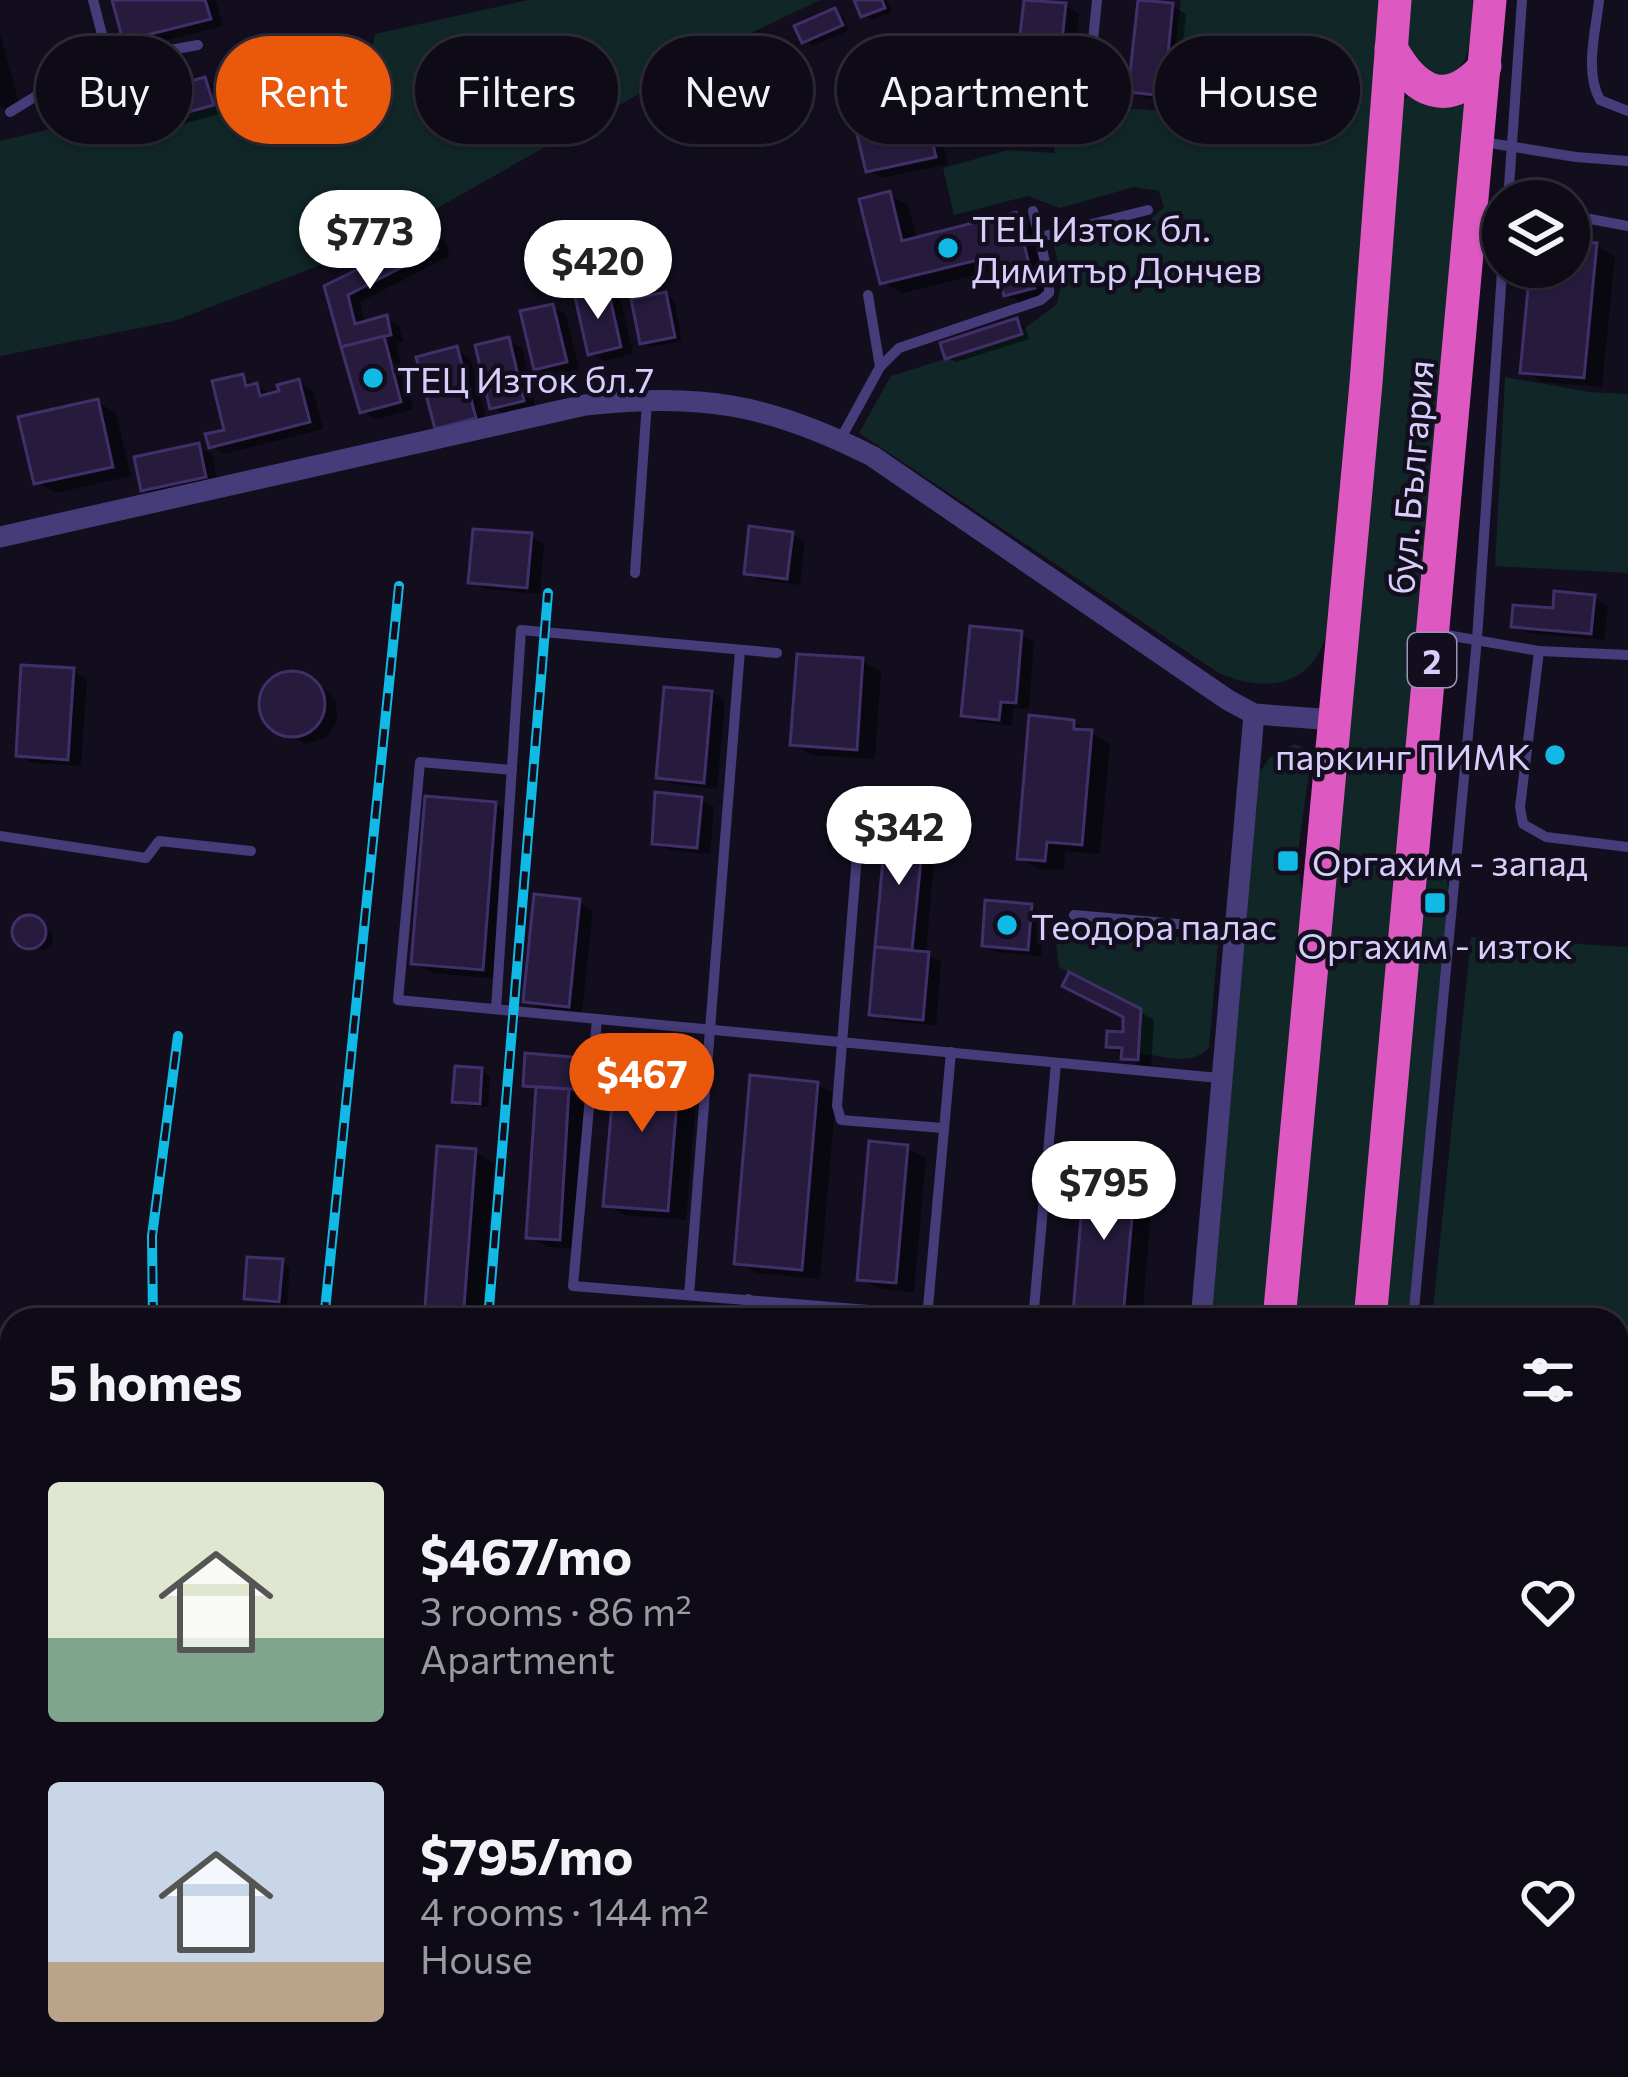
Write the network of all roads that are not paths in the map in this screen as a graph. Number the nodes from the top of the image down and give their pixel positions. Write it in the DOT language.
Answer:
graph roads {
  1 [pos="92,0"];
  2 [pos="1096,0"];
  3 [pos="1395,0"];
  4 [pos="1490,0"];
  5 [pos="1522,0"];
  6 [pos="1599,0"];
  7 [pos="102,36"];
  8 [pos="1093,36"];
  9 [pos="198,45"];
  10 [pos="192,46"];
  11 [pos="1391,48"];
  12 [pos="1496,49"];
  13 [pos="36,96"];
  14 [pos="1628,111"];
  15 [pos="10,112"];
  16 [pos="1478,142"];
  17 [pos="1512,144"];
  18 [pos="1628,161"];
  19 [pos="1509,180"];
  20 [pos="1033,211"];
  21 [pos="1148,211"];
  22 [pos="1590,219"];
  23 [pos="1628,226"];
  24 [pos="1482,234"];
  25 [pos="1040,237"];
  26 [pos="1470,247"];
  27 [pos="1500,288"];
  28 [pos="868,295"];
  29 [pos="1460,358"];
  30 [pos="1494,361"];
  31 [pos="880,367"];
  32 [pos="648,399"];
  33 [pos="840,440"];
  34 [pos="0,537"];
  35 [pos="634,574"];
  36 [pos="1434,633"];
  37 [pos="1477,639"];
  38 [pos="740,650"];
  39 [pos="1539,651"];
  40 [pos="777,653"];
  41 [pos="1628,655"];
  42 [pos="1254,714"];
  43 [pos="1335,720"];
  44 [pos="512,770"];
  45 [pos="859,830"];
  46 [pos="0,836"];
  47 [pos="1628,847"];
  48 [pos="251,851"];
  49 [pos="1075,915"];
  50 [pos="1232,938"];
  51 [pos="496,1009"];
  52 [pos="597,1019"];
  53 [pos="710,1030"];
  54 [pos="843,1043"];
  55 [pos="951,1052"];
  56 [pos="1056,1063"];
  57 [pos="1219,1078"];
  58 [pos="943,1128"];
  59 [pos="689,1295"];
  60 [pos="748,1299"];
  61 [pos="747,1308"];
  62 [pos="838,1308"];
  63 [pos="928,1308"];
  64 [pos="1034,1308"];
  65 [pos="1202,1308"];
  66 [pos="1280,1308"];
  67 [pos="1371,1308"];
  68 [pos="1414,1308"];
  1 -- 7 [label="lane"];
  2 -- 8 [label="lane"];
  3 -- 11 [label="highway, бул. България"];
  4 -- 12 [label="highway, бул. България / 2"];
  5 -- 12 [label="lane"];
  6 -- 14 [label="lane"];
  9 -- 10 [label="lane"];
  11 -- 12 [label="highway"];
  11 -- 43 [label="highway, бул. България"];
  12 -- 16 [label="highway, бул. България / 2"];
  12 -- 17 [label="lane"];
  13 -- 15 [label="lane"];
  16 -- 17 [label="lane"];
  16 -- 26 [label="highway, бул. България / 2"];
  17 -- 18 [label="lane"];
  17 -- 19 [label="lane"];
  20 -- 25 [label="lane"];
  21 -- 25 [label="lane"];
  22 -- 23 [label="lane"];
  24 -- 26 [label="lane"];
  25 -- 31 [label="lane"];
  26 -- 29 [label="highway, бул. България / 2"];
  27 -- 30 [label="lane"];
  28 -- 31 [label="lane"];
  29 -- 30 [label="lane"];
  29 -- 36 [label="highway, бул. България / 2"];
  30 -- 37 [label="lane"];
  31 -- 33 [label="lane"];
  32 -- 33 [label="street"];
  32 -- 34 [label="street"];
  32 -- 35 [label="lane"];
  33 -- 42 [label="street"];
  36 -- 37 [label="lane"];
  36 -- 67 [label="highway, бул. България / 2"];
  37 -- 39 [label="lane"];
  37 -- 68 [label="lane"];
  38 -- 40 [label="lane"];
  38 -- 44 [label="lane"];
  38 -- 53 [label="lane"];
  39 -- 41 [label="lane"];
  39 -- 47 [label="lane"];
  42 -- 43 [label="street"];
  42 -- 50 [label="street"];
  43 -- 66 [label="highway, бул. България"];
  44 -- 51 [label="lane"];
  44 -- 51 [label="lane"];
  45 -- 54 [label="lane"];
  46 -- 48 [label="lane"];
  49 -- 50 [label="lane"];
  50 -- 57 [label="street"];
  51 -- 52 [label="lane"];
  52 -- 53 [label="lane"];
  52 -- 59 [label="lane"];
  53 -- 54 [label="lane"];
  53 -- 59 [label="lane"];
  54 -- 55 [label="lane"];
  54 -- 58 [label="lane"];
  55 -- 56 [label="lane"];
  55 -- 58 [label="lane"];
  56 -- 57 [label="lane"];
  56 -- 64 [label="lane"];
  57 -- 65 [label="street"];
  58 -- 63 [label="lane"];
  59 -- 60 [label="lane"];
  60 -- 61 [label="lane"];
  60 -- 62 [label="lane"];
}
